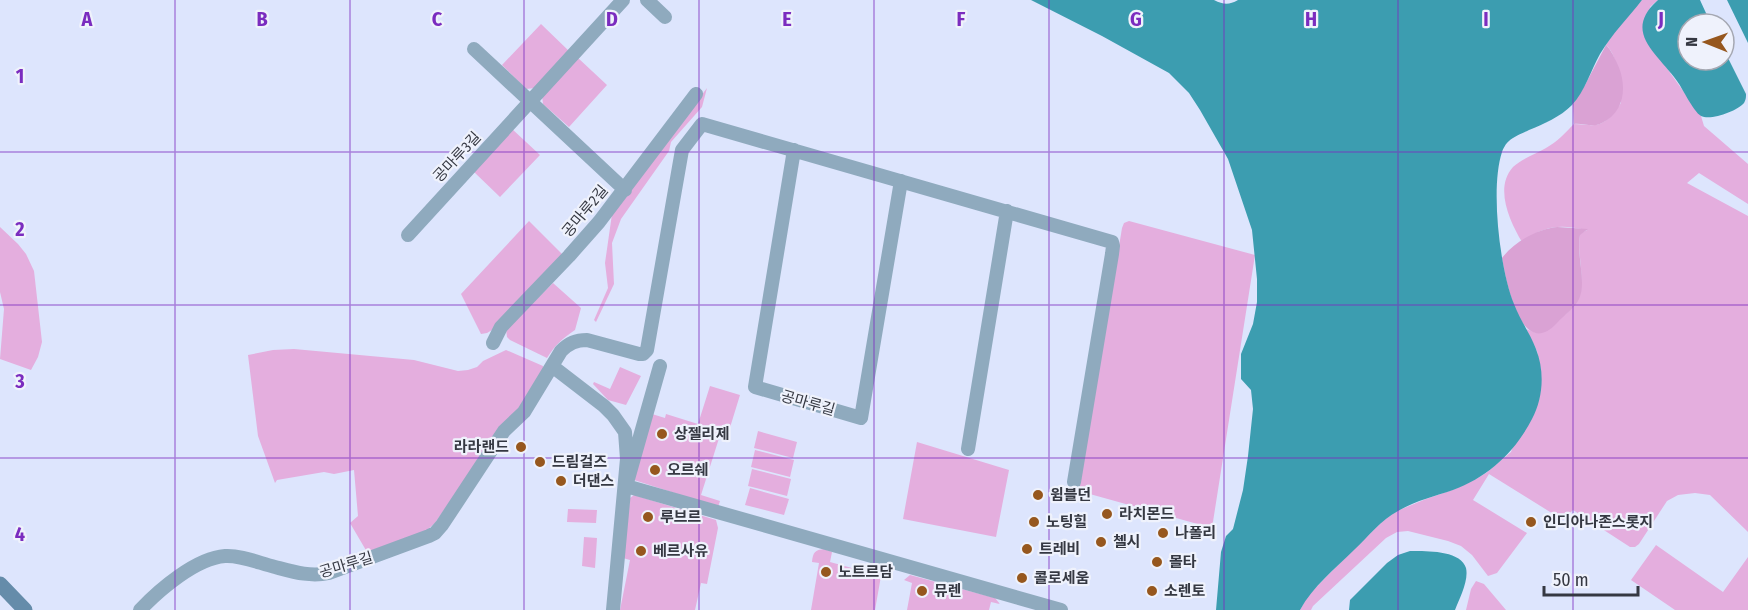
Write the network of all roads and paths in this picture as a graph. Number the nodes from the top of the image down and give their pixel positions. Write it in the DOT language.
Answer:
graph roads {
  1 [pos="623,0"];
  2 [pos="647,0"];
  3 [pos="665,17"];
  4 [pos="474,48"];
  5 [pos="696,94"];
  6 [pos="530,101"];
  7 [pos="794,150"];
  8 [pos="901,181"];
  9 [pos="625,190"];
  10 [pos="1007,211"];
  11 [pos="408,235"];
  12 [pos="493,344"];
  13 [pos="552,366"];
  14 [pos="660,366"];
  15 [pos="968,449"];
  16 [pos="1074,482"];
  17 [pos="626,486"];
  18 [pos="0,584"];
  19 [pos="25,610"];
  20 [pos="140,610"];
  21 [pos="613,610"];
  22 [pos="1061,610"];
  1 -- 6 [label="street, 공마루3길"];
  2 -- 3 [label="street"];
  4 -- 6 [label="street"];
  5 -- 9 [label="street, 공마루2길"];
  6 -- 9 [label="street"];
  6 -- 11 [label="street, 공마루3길"];
  7 -- 8 [label="street, 공마루길"];
  7 -- 8 [label="street, 공마루길"];
  7 -- 13 [label="street, 공마루길"];
  8 -- 10 [label="street, 공마루길"];
  9 -- 12 [label="street, 공마루2길"];
  10 -- 15 [label="street"];
  10 -- 16 [label="street, 공마루길"];
  13 -- 17 [label="street"];
  13 -- 20 [label="street, 공마루길"];
  14 -- 17 [label="street"];
  17 -- 21 [label="street"];
  17 -- 22 [label="street"];
  18 -- 19 [label="street"];
}
